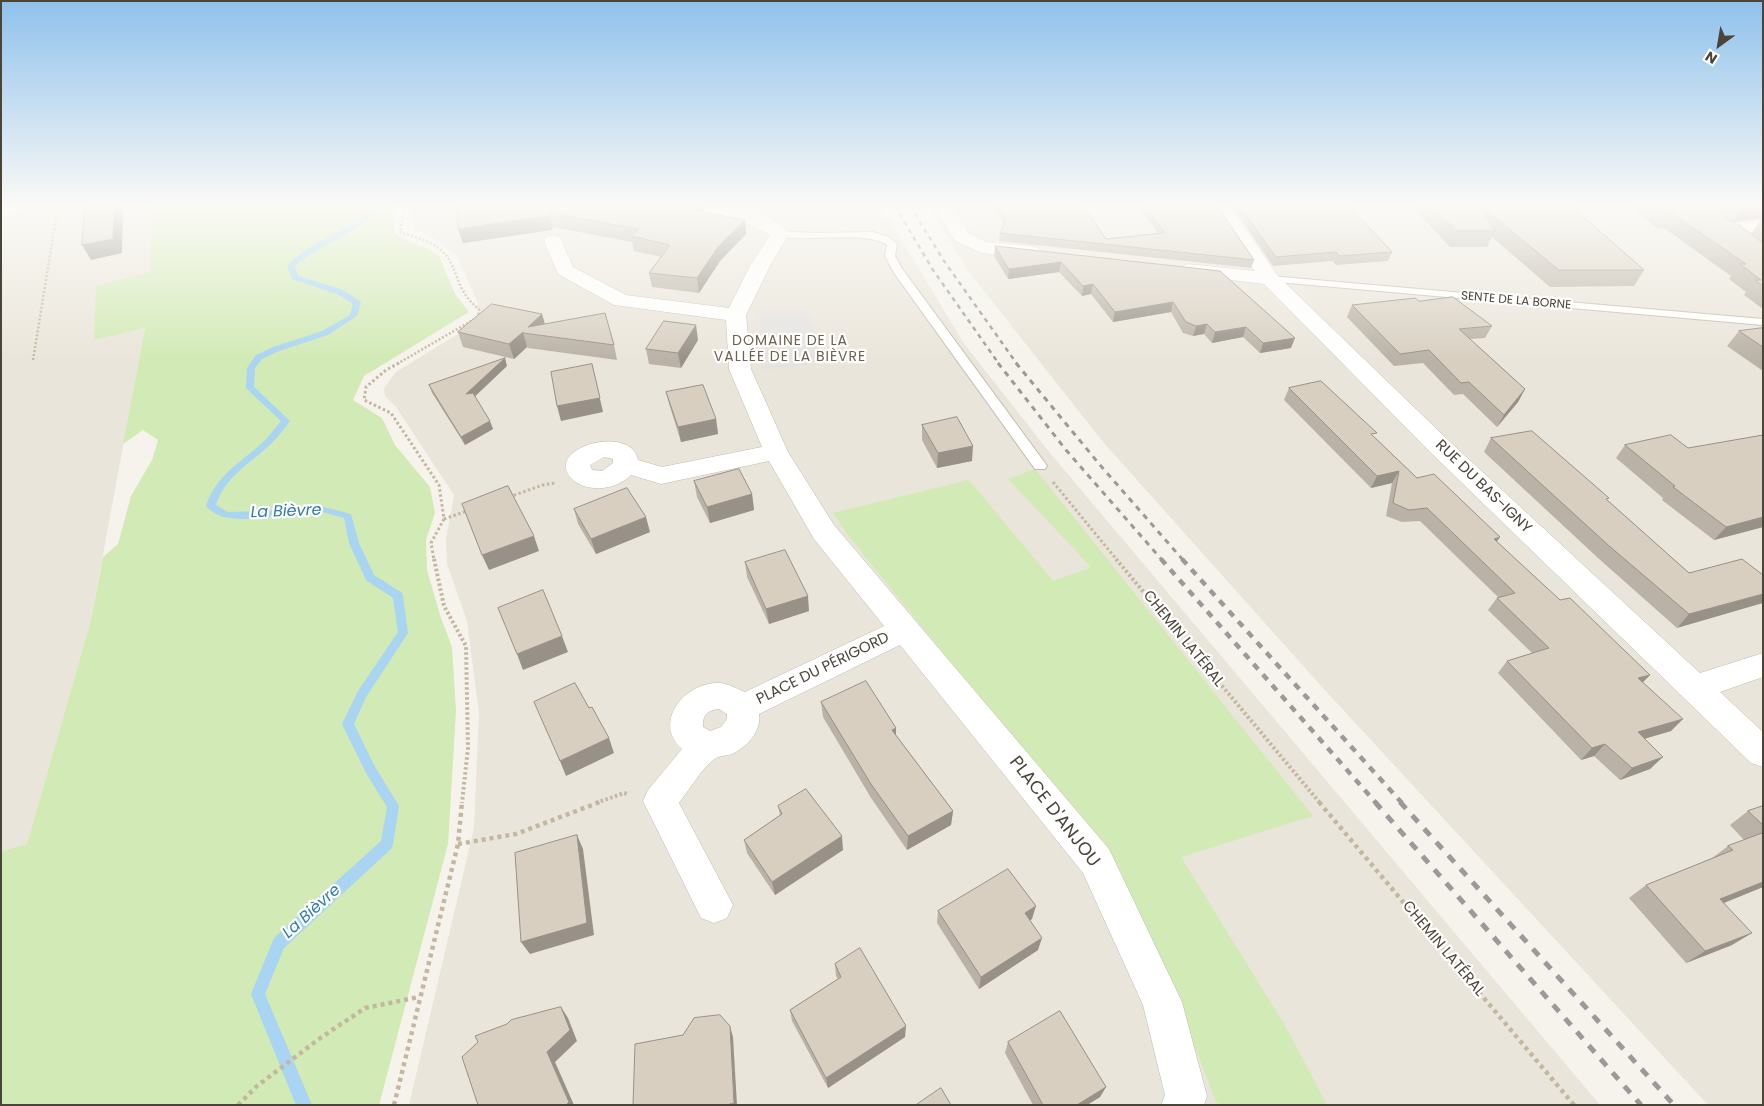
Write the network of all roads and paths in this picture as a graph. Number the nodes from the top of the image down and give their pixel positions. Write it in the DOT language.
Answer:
graph roads {
  1 [pos="50,258"];
  2 [pos="448,258"];
  3 [pos="560,258"];
  4 [pos="765,258"];
  5 [pos="891,258"];
  6 [pos="1256,258"];
  7 [pos="1172,269"];
  8 [pos="1270,279"];
  9 [pos="736,315"];
  10 [pos="1763,322"];
  11 [pos="33,360"];
  12 [pos="776,452"];
  13 [pos="1040,466"];
  14 [pos="579,474"];
  15 [pos="501,499"];
  16 [pos="468,510"];
  17 [pos="444,518"];
  18 [pos="905,629"];
  19 [pos="1763,665"];
  20 [pos="1694,688"];
  21 [pos="1763,753"];
  22 [pos="660,801"];
  23 [pos="458,844"];
  24 [pos="714,905"];
  25 [pos="419,998"];
  26 [pos="238,1105"];
  27 [pos="394,1105"];
  28 [pos="1182,1105"];
  29 [pos="1574,1105"];
  1 -- 11 [label="path"];
  2 -- 17 [label="path"];
  3 -- 9 [label="street"];
  4 -- 9 [label="street"];
  5 -- 13 [label="lane"];
  6 -- 8 [label="street, RUE DU BAS-IGNY"];
  7 -- 8 [label="street"];
  8 -- 10 [label="lane, SENTE DE LA BORNE"];
  8 -- 20 [label="street, RUE DU BAS-IGNY"];
  9 -- 12 [label="street, PLACE D'ANJOU"];
  12 -- 14 [label="street"];
  12 -- 18 [label="street, PLACE D'ANJOU"];
  13 -- 29 [label="path, CHEMIN LATÉRAL"];
  14 -- 15 [label="path"];
  16 -- 17 [label="path"];
  17 -- 23 [label="path"];
  18 -- 22 [label="street, PLACE DU PÉRIGORD"];
  18 -- 28 [label="street, PLACE D'ANJOU"];
  19 -- 20 [label="street"];
  20 -- 21 [label="street, RUE DU BAS-IGNY"];
  22 -- 23 [label="path"];
  22 -- 24 [label="street"];
  23 -- 25 [label="path"];
  25 -- 26 [label="path"];
  25 -- 27 [label="path"];
}
